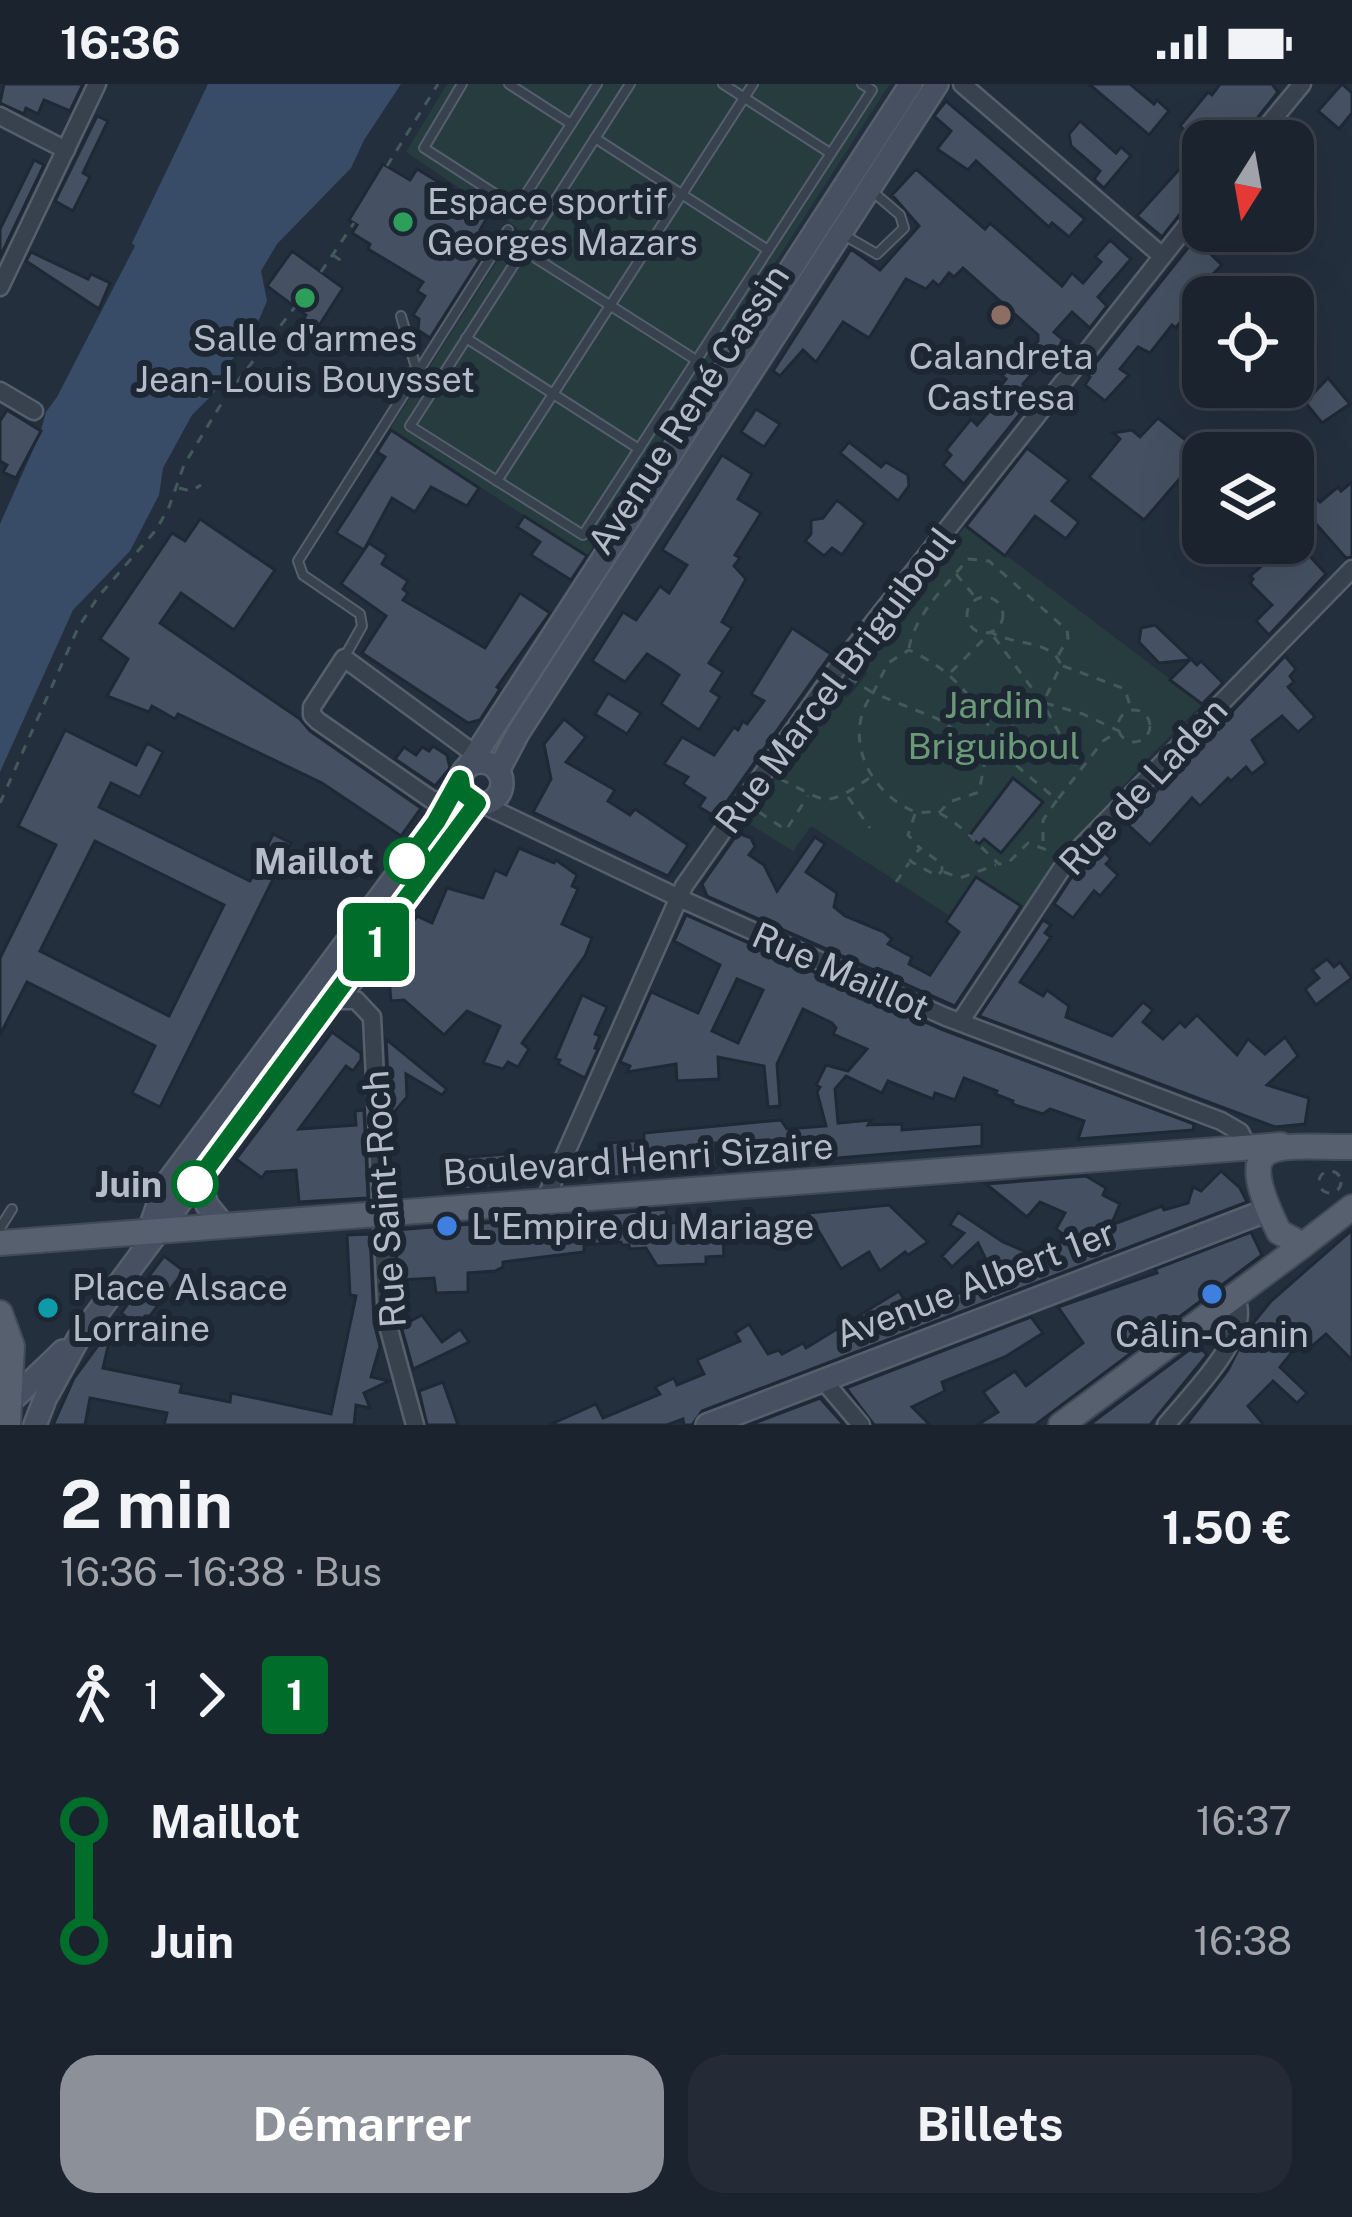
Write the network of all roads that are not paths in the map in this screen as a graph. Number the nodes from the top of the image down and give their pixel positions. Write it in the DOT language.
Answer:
graph roads {
  1 [pos="97,84"];
  2 [pos="462,84"];
  3 [pos="509,84"];
  4 [pos="597,84"];
  5 [pos="629,84"];
  6 [pos="723,84"];
  7 [pos="753,84"];
  8 [pos="862,84"];
  9 [pos="911,84"];
  10 [pos="937,84"];
  11 [pos="962,84"];
  12 [pos="1302,84"];
  13 [pos="744,98"];
  14 [pos="0,116"];
  15 [pos="1272,120"];
  16 [pos="571,124"];
  17 [pos="595,138"];
  18 [pos="66,150"];
  19 [pos="830,153"];
  20 [pos="861,182"];
  21 [pos="682,194"];
  22 [pos="508,230"];
  23 [pos="1182,231"];
  24 [pos="841,233"];
  25 [pos="523,250"];
  26 [pos="768,250"];
  27 [pos="1162,256"];
  28 [pos="801,275"];
  29 [pos="0,287"];
  30 [pos="610,305"];
  31 [pos="401,316"];
  32 [pos="466,338"];
  33 [pos="696,361"];
  34 [pos="417,372"];
  35 [pos="0,392"];
  36 [pos="553,394"];
  37 [pos="34,411"];
  38 [pos="639,449"];
  39 [pos="496,481"];
  40 [pos="1352,569"];
  41 [pos="344,658"];
  42 [pos="478,766"];
  43 [pos="477,803"];
  44 [pos="438,808"];
  45 [pos="679,898"];
  46 [pos="336,999"];
  47 [pos="960,1022"];
  48 [pos="1209,1116"];
  49 [pos="1197,1152"];
  50 [pos="1347,1158"];
  51 [pos="1252,1161"];
  52 [pos="199,1179"];
  53 [pos="544,1202"];
  54 [pos="1352,1207"];
  55 [pos="12,1209"];
  56 [pos="1268,1210"];
  57 [pos="381,1214"];
  58 [pos="151,1218"];
  59 [pos="224,1226"];
  60 [pos="0,1228"];
  61 [pos="0,1243"];
  62 [pos="1303,1245"];
  63 [pos="1234,1296"];
  64 [pos="0,1313"];
  65 [pos="0,1331"];
  66 [pos="78,1340"];
  67 [pos="823,1380"];
  68 [pos="6,1414"];
  69 [pos="35,1425"];
  70 [pos="415,1425"];
  71 [pos="707,1425"];
  72 [pos="861,1425"];
  73 [pos="1061,1425"];
  74 [pos="1166,1425"];
  1 -- 18 [label="street"];
  2 -- 16 [label="lane"];
  3 -- 16 [label="lane"];
  4 -- 16 [label="lane"];
  5 -- 17 [label="lane"];
  6 -- 13 [label="lane"];
  7 -- 13 [label="lane"];
  8 -- 19 [label="lane"];
  9 -- 20 [label="main road, Avenue René Cassin"];
  10 -- 20 [label="main road, Avenue René Cassin"];
  11 -- 27 [label="street"];
  12 -- 15 [label="street"];
  13 -- 19 [label="lane"];
  13 -- 21 [label="lane"];
  14 -- 18 [label="street"];
  17 -- 21 [label="lane"];
  17 -- 25 [label="lane"];
  18 -- 29 [label="street"];
  19 -- 26 [label="lane"];
  20 -- 24 [label="main road, Avenue René Cassin"];
  20 -- 24 [label="lane"];
  20 -- 28 [label="main road, Avenue René Cassin"];
  21 -- 26 [label="lane"];
  21 -- 30 [label="lane"];
  22 -- 34 [label="lane"];
  23 -- 27 [label="street, Rue Marcel Briguiboul"];
  24 -- 28 [label="main road, Avenue René Cassin"];
  25 -- 30 [label="lane"];
  25 -- 32 [label="lane"];
  26 -- 33 [label="lane"];
  27 -- 45 [label="street, Rue Marcel Briguiboul"];
  28 -- 42 [label="main road, Avenue René Cassin"];
  30 -- 33 [label="lane"];
  30 -- 36 [label="lane"];
  31 -- 34 [label="lane"];
  32 -- 36 [label="lane"];
  32 -- 39 [label="lane"];
  33 -- 38 [label="lane"];
  34 -- 41 [label="lane"];
  35 -- 37 [label="street"];
  36 -- 38 [label="lane"];
  36 -- 39 [label="lane"];
  38 -- 39 [label="lane"];
  40 -- 47 [label="street, Rue de Laden"];
  41 -- 42 [label="street"];
  41 -- 44 [label="street"];
  42 -- 43 [label="main road"];
  42 -- 43 [label="main road"];
  42 -- 44 [label="main road"];
  43 -- 44 [label="street"];
  43 -- 45 [label="street, Rue Maillot"];
  43 -- 46 [label="main road"];
  44 -- 58 [label="main road"];
  45 -- 47 [label="street, Rue Maillot"];
  45 -- 53 [label="street, Rue Marcel Briguiboul"];
  46 -- 52 [label="main road"];
  46 -- 57 [label="street, Rue Saint-Roch"];
  47 -- 48 [label="street, Rue Maillot"];
  48 -- 49 [label="street"];
  48 -- 51 [label="street, Rue Maillot"];
  49 -- 51 [label="main road, Boulevard Henri Sizaire"];
  49 -- 53 [label="main road, Boulevard Henri Sizaire"];
  50 -- 51 [label="main road, Boulevard Henri Sizaire"];
  51 -- 56 [label="main road"];
  52 -- 58 [label="main road"];
  52 -- 59 [label="main road"];
  53 -- 57 [label="main road, Boulevard Henri Sizaire"];
  54 -- 62 [label="main road"];
  55 -- 60 [label="lane"];
  56 -- 62 [label="main road"];
  56 -- 67 [label="main road, Avenue Albert 1er"];
  57 -- 59 [label="main road, Boulevard Henri Sizaire"];
  57 -- 70 [label="street, Rue Saint-Roch"];
  58 -- 59 [label="main road, Boulevard Henri Sizaire"];
  58 -- 61 [label="main road, Boulevard Henri Sizaire"];
  58 -- 66 [label="main road"];
  62 -- 63 [label="main road"];
  63 -- 73 [label="main road"];
  63 -- 74 [label="street"];
  64 -- 65 [label="lane"];
  64 -- 68 [label="main road"];
  66 -- 68 [label="main road"];
  66 -- 69 [label="main road"];
  67 -- 71 [label="main road, Avenue Albert 1er"];
  67 -- 72 [label="street"];
}
